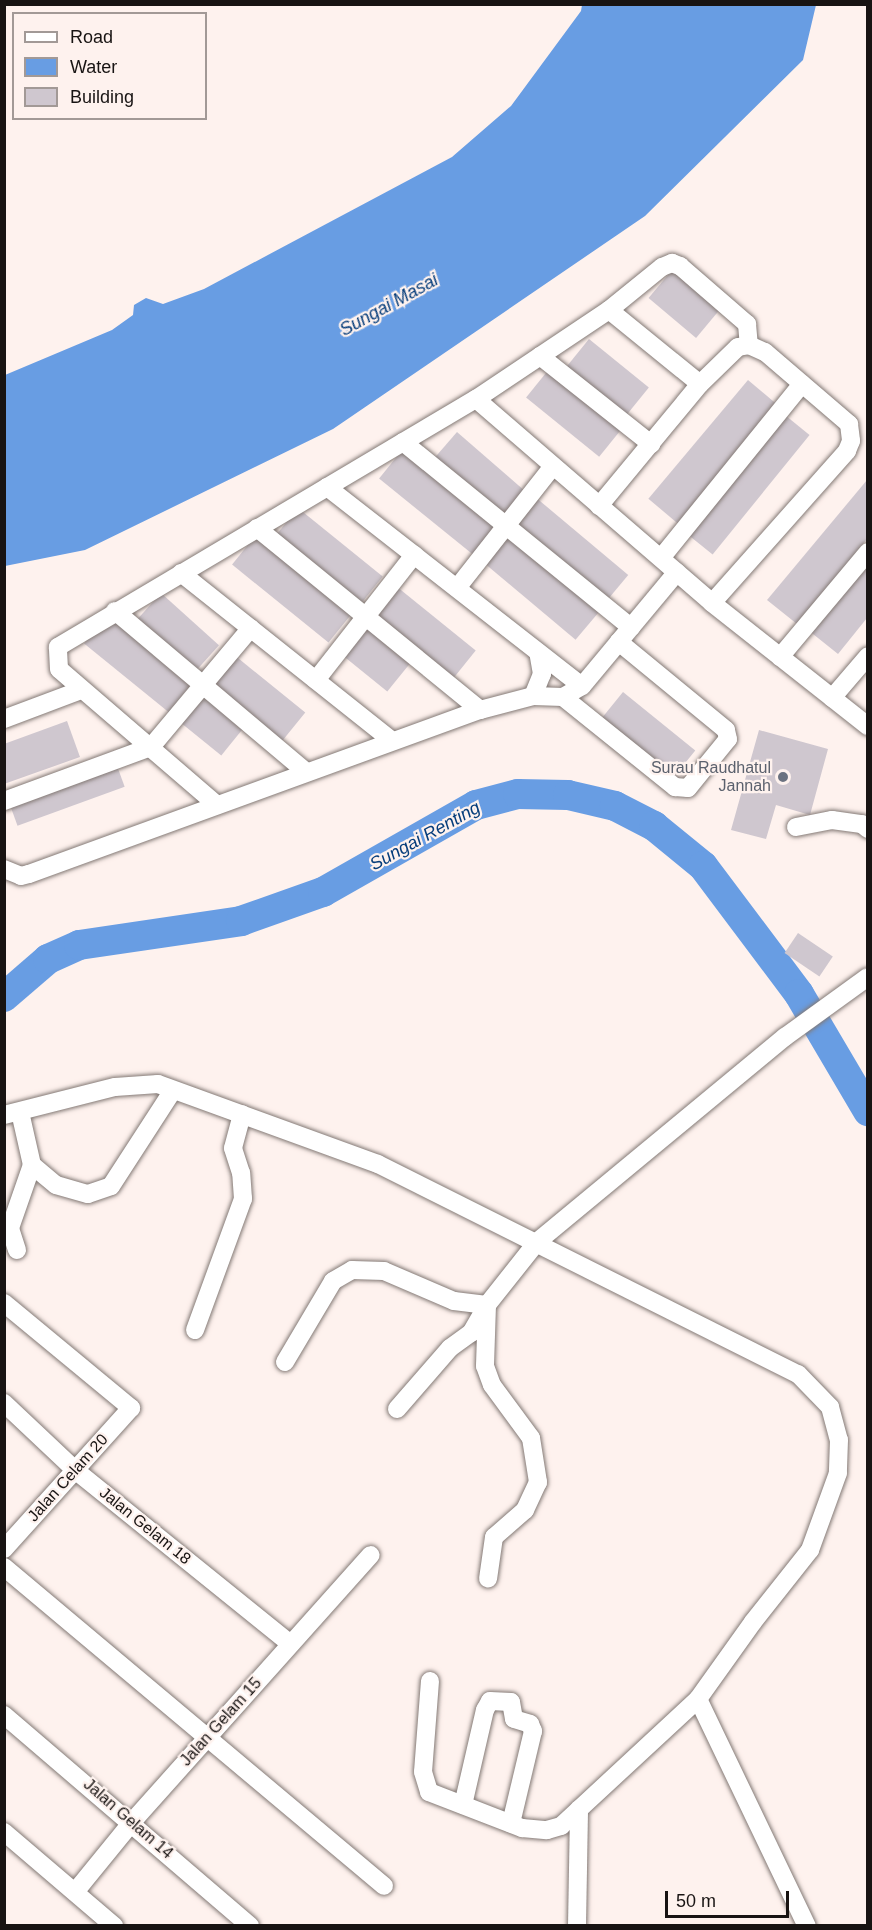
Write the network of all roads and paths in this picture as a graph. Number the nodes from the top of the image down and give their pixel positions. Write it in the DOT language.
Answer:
graph roads {
  1 [pos="609,310"];
  2 [pos="749,345"];
  3 [pos="540,356"];
  4 [pos="700,384"];
  5 [pos="802,384"];
  6 [pos="476,399"];
  7 [pos="860,429"];
  8 [pos="403,442"];
  9 [pos="651,444"];
  10 [pos="553,466"];
  11 [pos="327,487"];
  12 [pos="599,506"];
  13 [pos="506,526"];
  14 [pos="257,528"];
  15 [pos="867,552"];
  16 [pos="414,555"];
  17 [pos="661,558"];
  18 [pos="677,572"];
  19 [pos="181,573"];
  20 [pos="457,588"];
  21 [pos="712,603"];
  22 [pos="115,611"];
  23 [pos="365,616"];
  24 [pos="631,627"];
  25 [pos="251,628"];
  26 [pos="619,642"];
  27 [pos="538,652"];
  28 [pos="867,656"];
  29 [pos="780,657"];
  30 [pos="316,680"];
  31 [pos="205,686"];
  32 [pos="582,686"];
  33 [pos="81,690"];
  34 [pos="533,696"];
  35 [pos="562,697"];
  36 [pos="832,698"];
  37 [pos="480,710"];
  38 [pos="4,718"];
  39 [pos="867,726"];
  40 [pos="392,741"];
  41 [pos="151,747"];
  42 [pos="306,772"];
  43 [pos="4,801"];
  44 [pos="217,805"];
  45 [pos="796,827"];
  46 [pos="867,829"];
  47 [pos="4,869"];
  48 [pos="867,977"];
  49 [pos="173,1090"];
  50 [pos="12,1113"];
  51 [pos="242,1114"];
  52 [pos="32,1165"];
  53 [pos="537,1242"];
  54 [pos="17,1251"];
  55 [pos="4,1303"];
  56 [pos="487,1305"];
  57 [pos="195,1330"];
  58 [pos="285,1362"];
  59 [pos="4,1403"];
  60 [pos="397,1409"];
  61 [pos="75,1470"];
  62 [pos="4,1549"];
  63 [pos="371,1555"];
  64 [pos="4,1567"];
  65 [pos="488,1579"];
  66 [pos="291,1644"];
  67 [pos="430,1681"];
  68 [pos="698,1699"];
  69 [pos="4,1715"];
  70 [pos="208,1736"];
  71 [pos="463,1805"];
  72 [pos="579,1809"];
  73 [pos="132,1822"];
  74 [pos="511,1823"];
  75 [pos="4,1832"];
  76 [pos="384,1886"];
  77 [pos="75,1892"];
  78 [pos="114,1926"];
  79 [pos="250,1926"];
  80 [pos="577,1926"];
  81 [pos="807,1926"];
  1 -- 2 [label="street"];
  1 -- 3 [label="street"];
  1 -- 4 [label="street"];
  2 -- 4 [label="street"];
  2 -- 5 [label="street"];
  3 -- 6 [label="street"];
  3 -- 9 [label="street"];
  4 -- 9 [label="street"];
  5 -- 7 [label="street"];
  5 -- 17 [label="street"];
  6 -- 8 [label="street"];
  6 -- 10 [label="street"];
  7 -- 21 [label="street"];
  8 -- 11 [label="street"];
  8 -- 13 [label="street"];
  9 -- 12 [label="street"];
  10 -- 12 [label="street"];
  10 -- 13 [label="street"];
  11 -- 14 [label="street"];
  11 -- 16 [label="street"];
  12 -- 17 [label="street"];
  13 -- 20 [label="street"];
  13 -- 24 [label="street"];
  14 -- 19 [label="street"];
  14 -- 23 [label="street"];
  15 -- 29 [label="street"];
  16 -- 20 [label="street"];
  16 -- 23 [label="street"];
  17 -- 18 [label="street"];
  18 -- 21 [label="street"];
  18 -- 24 [label="street"];
  19 -- 22 [label="street"];
  19 -- 25 [label="street"];
  20 -- 27 [label="street"];
  21 -- 29 [label="street"];
  22 -- 31 [label="street"];
  22 -- 33 [label="street"];
  23 -- 30 [label="street"];
  23 -- 37 [label="street"];
  24 -- 26 [label="street"];
  25 -- 30 [label="street"];
  25 -- 31 [label="street"];
  26 -- 32 [label="street"];
  26 -- 35 [label="street"];
  27 -- 32 [label="street"];
  27 -- 34 [label="street"];
  28 -- 36 [label="street"];
  29 -- 36 [label="street"];
  30 -- 40 [label="street"];
  31 -- 41 [label="street"];
  31 -- 42 [label="street"];
  32 -- 35 [label="street"];
  33 -- 38 [label="street"];
  33 -- 41 [label="street"];
  34 -- 35 [label="street"];
  34 -- 37 [label="street"];
  36 -- 39 [label="street"];
  37 -- 40 [label="street"];
  40 -- 42 [label="street"];
  41 -- 43 [label="street"];
  41 -- 44 [label="street"];
  42 -- 44 [label="street"];
  44 -- 47 [label="street"];
  45 -- 46 [label="street"];
  48 -- 53 [label="street"];
  49 -- 50 [label="street"];
  49 -- 51 [label="street"];
  49 -- 52 [label="street"];
  50 -- 52 [label="street"];
  51 -- 53 [label="street"];
  51 -- 57 [label="street"];
  52 -- 54 [label="street"];
  53 -- 56 [label="street"];
  53 -- 68 [label="street"];
  55 -- 61 [label="street, Jalan Celam 20"];
  56 -- 58 [label="street"];
  56 -- 60 [label="street"];
  56 -- 65 [label="street"];
  59 -- 61 [label="street, Jalan Gelam 18"];
  61 -- 62 [label="street, Jalan Celam 20"];
  61 -- 66 [label="street, Jalan Gelam 18"];
  63 -- 66 [label="street, Jalan Gelam 15"];
  64 -- 70 [label="street"];
  66 -- 70 [label="street, Jalan Gelam 15"];
  67 -- 71 [label="street"];
  68 -- 72 [label="street"];
  68 -- 81 [label="street"];
  69 -- 73 [label="street, Jalan Gelam 14"];
  70 -- 73 [label="street, Jalan Gelam 15"];
  70 -- 76 [label="street"];
  71 -- 74 [label="street"];
  71 -- 74 [label="street"];
  72 -- 74 [label="street"];
  72 -- 80 [label="street"];
  73 -- 77 [label="street, Jalan Gelam 15"];
  73 -- 79 [label="street, Jalan Gelam 14"];
  75 -- 77 [label="street"];
  77 -- 78 [label="street"];
}
